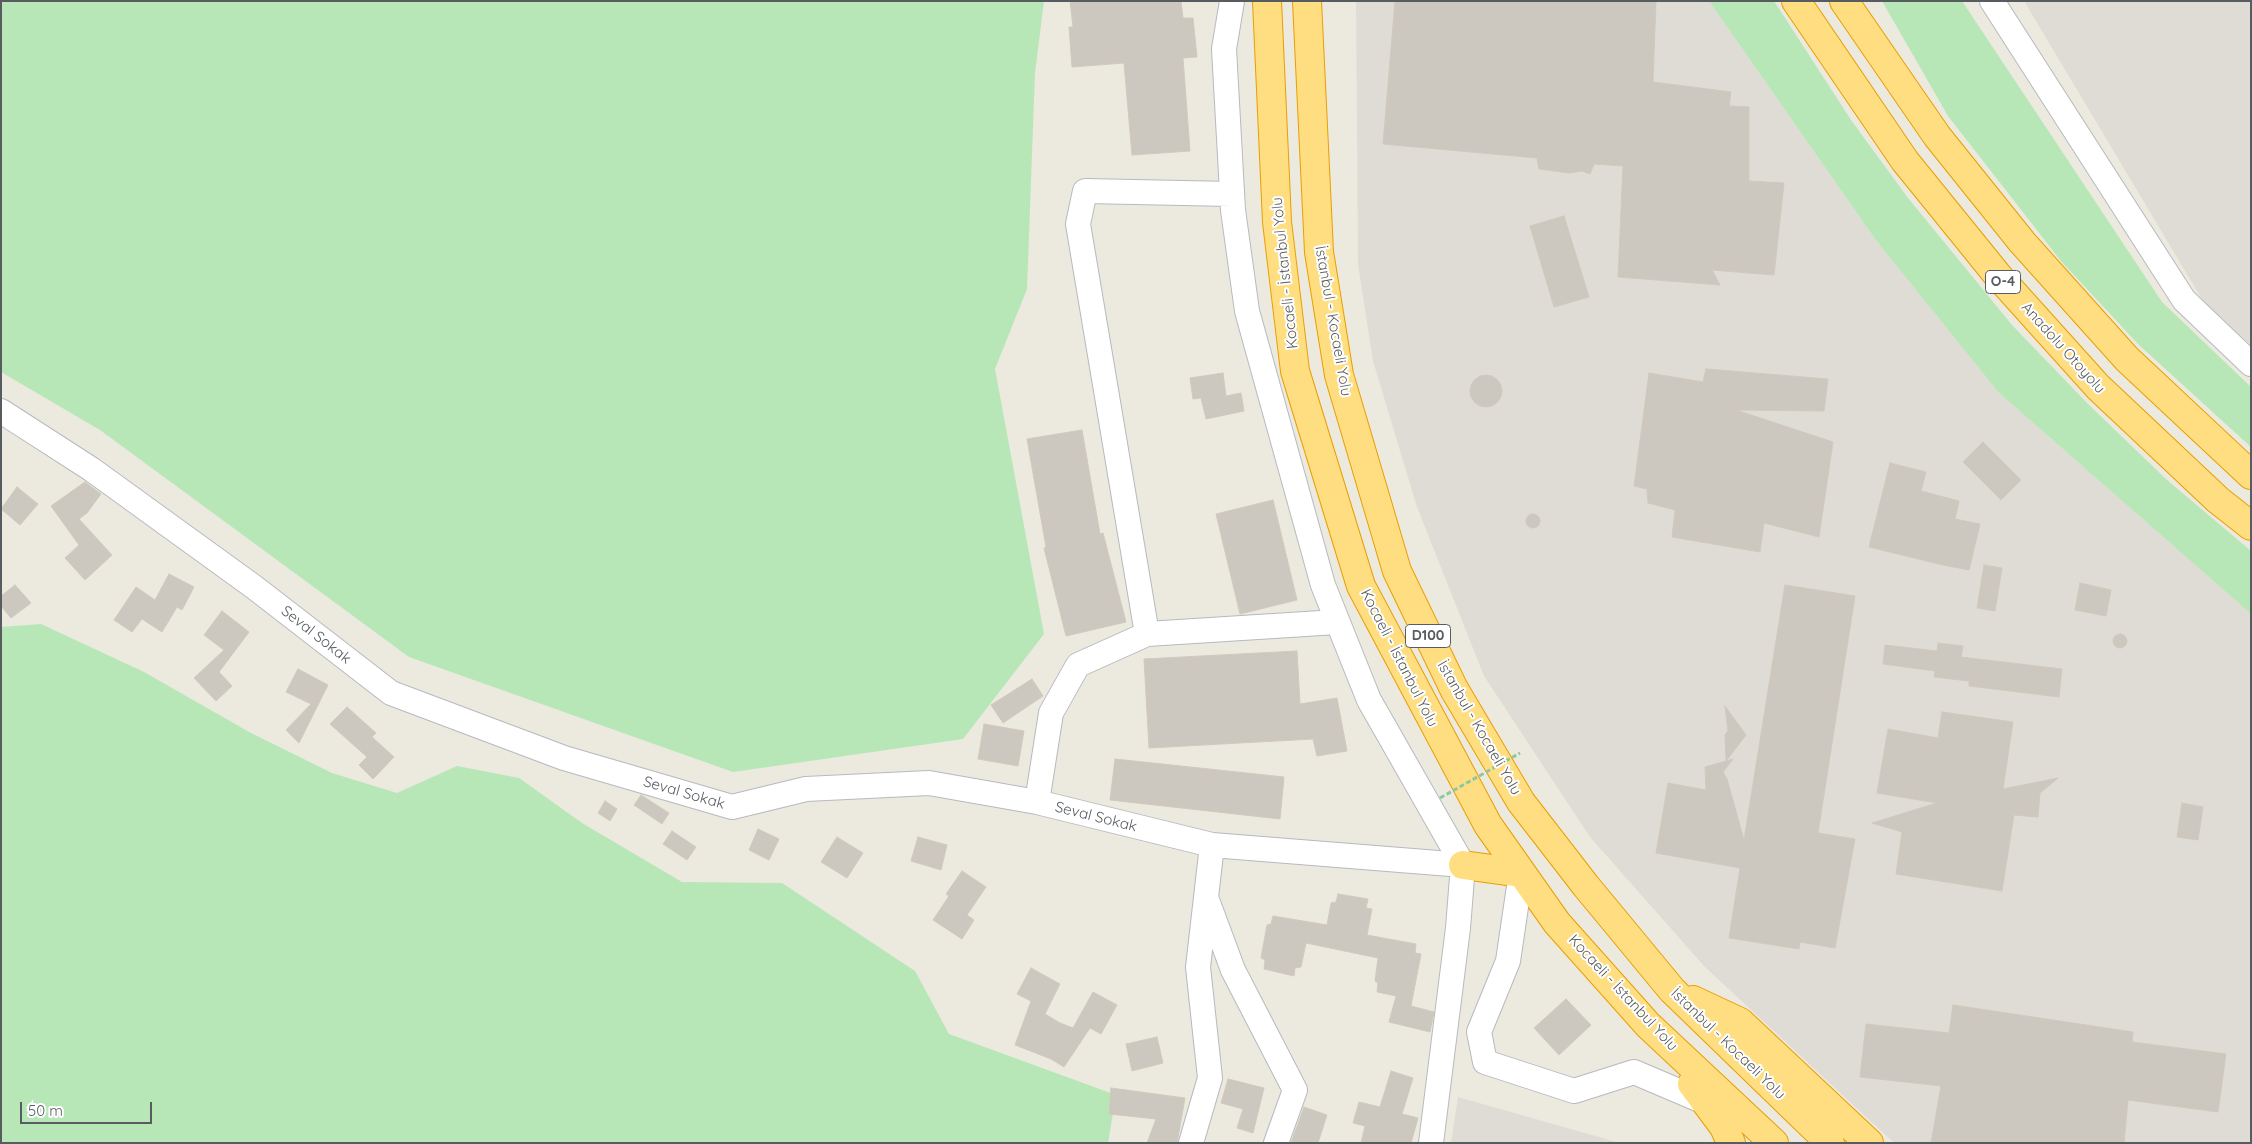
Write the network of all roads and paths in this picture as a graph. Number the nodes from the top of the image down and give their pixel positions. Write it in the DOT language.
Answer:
graph roads {
  1 [pos="1232,1"];
  2 [pos="1267,1"];
  3 [pos="1307,1"];
  4 [pos="1796,1"];
  5 [pos="1844,1"];
  6 [pos="1992,1"];
  7 [pos="1232,194"];
  8 [pos="2251,364"];
  9 [pos="1,410"];
  10 [pos="2251,475"];
  11 [pos="2251,526"];
  12 [pos="1337,622"];
  13 [pos="1147,634"];
  14 [pos="1520,753"];
  15 [pos="1440,798"];
  16 [pos="1037,802"];
  17 [pos="1212,845"];
  18 [pos="1463,865"];
  19 [pos="1521,873"];
  20 [pos="1206,897"];
  21 [pos="1672,990"];
  22 [pos="1621,995"];
  23 [pos="1707,1103"];
  24 [pos="1191,1143"];
  25 [pos="1276,1143"];
  26 [pos="1431,1143"];
  27 [pos="1731,1143"];
  28 [pos="1774,1143"];
  29 [pos="1830,1143"];
  30 [pos="1869,1143"];
  1 -- 7 [label="street"];
  2 -- 19 [label="highway, Kocaeli - İstanbul Yolu / D100"];
  3 -- 21 [label="highway, İstanbul - Kocaeli Yolu / D100"];
  4 -- 11 [label="highway, Anadolu Otoyolu / O-4"];
  5 -- 10 [label="highway, O-4"];
  6 -- 8 [label="street"];
  7 -- 12 [label="street"];
  7 -- 13 [label="street"];
  9 -- 16 [label="street, Seval Sokak"];
  12 -- 13 [label="street"];
  12 -- 18 [label="street"];
  13 -- 16 [label="street"];
  14 -- 15 [label="path, bridge"];
  16 -- 17 [label="street, Seval Sokak"];
  17 -- 18 [label="street, Seval Sokak"];
  17 -- 20 [label="street"];
  18 -- 19 [label="highway"];
  18 -- 26 [label="street"];
  19 -- 22 [label="highway, Kocaeli - İstanbul Yolu / D100"];
  19 -- 23 [label="street"];
  20 -- 24 [label="street"];
  20 -- 25 [label="street"];
  21 -- 29 [label="highway, İstanbul - Kocaeli Yolu / D100"];
  21 -- 30 [label="highway"];
  22 -- 23 [label="highway"];
  22 -- 28 [label="highway, Kocaeli - İstanbul Yolu / D100"];
  23 -- 27 [label="highway"];
}
